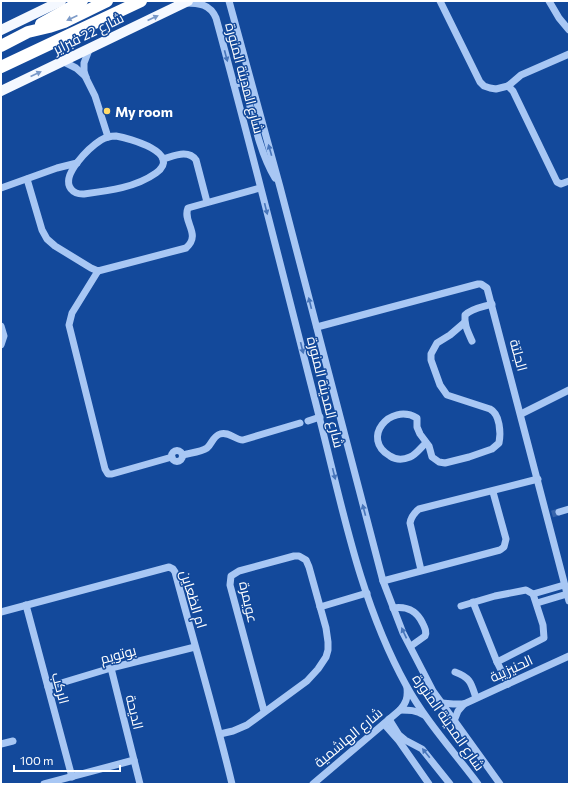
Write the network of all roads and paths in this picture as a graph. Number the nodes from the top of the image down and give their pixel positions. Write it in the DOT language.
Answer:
graph roads {
  1 [pos="61,1"];
  2 [pos="82,1"];
  3 [pos="107,1"];
  4 [pos="141,1"];
  5 [pos="229,1"];
  6 [pos="440,1"];
  7 [pos="549,1"];
  8 [pos="187,2"];
  9 [pos="1,30"];
  10 [pos="569,30"];
  11 [pos="28,32"];
  12 [pos="1,46"];
  13 [pos="89,50"];
  14 [pos="569,54"];
  15 [pos="64,62"];
  16 [pos="1,67"];
  17 [pos="86,78"];
  18 [pos="234,84"];
  19 [pos="508,86"];
  20 [pos="1,90"];
  21 [pos="108,137"];
  22 [pos="163,159"];
  23 [pos="77,163"];
  24 [pos="27,179"];
  25 [pos="569,181"];
  26 [pos="280,187"];
  27 [pos="1,188"];
  28 [pos="260,188"];
  29 [pos="208,202"];
  30 [pos="98,270"];
  31 [pos="492,304"];
  32 [pos="464,323"];
  33 [pos="1,326"];
  34 [pos="317,327"];
  35 [pos="472,341"];
  36 [pos="1,345"];
  37 [pos="569,390"];
  38 [pos="520,414"];
  39 [pos="320,417"];
  40 [pos="426,443"];
  41 [pos="538,479"];
  42 [pos="493,492"];
  43 [pos="569,509"];
  44 [pos="553,513"];
  45 [pos="421,570"];
  46 [pos="383,581"];
  47 [pos="564,585"];
  48 [pos="367,593"];
  49 [pos="533,594"];
  50 [pos="568,597"];
  51 [pos="473,602"];
  52 [pos="536,603"];
  53 [pos="26,605"];
  54 [pos="461,606"];
  55 [pos="320,607"];
  56 [pos="393,608"];
  57 [pos="1,612"];
  58 [pos="411,646"];
  59 [pos="195,647"];
  60 [pos="569,656"];
  61 [pos="497,662"];
  62 [pos="112,668"];
  63 [pos="455,672"];
  64 [pos="508,684"];
  65 [pos="406,686"];
  66 [pos="48,687"];
  67 [pos="476,698"];
  68 [pos="442,703"];
  69 [pos="464,704"];
  70 [pos="400,710"];
  71 [pos="264,711"];
  72 [pos="427,717"];
  73 [pos="454,721"];
  74 [pos="386,722"];
  75 [pos="220,734"];
  76 [pos="13,741"];
  77 [pos="1,744"];
  78 [pos="134,760"];
  79 [pos="72,776"];
  80 [pos="44,784"];
  81 [pos="140,784"];
  82 [pos="232,784"];
  83 [pos="313,784"];
  84 [pos="429,784"];
  85 [pos="450,784"];
  86 [pos="478,784"];
  87 [pos="500,784"];
  1 -- 9 [label="main road"];
  2 -- 11 [label="highway"];
  3 -- 11 [label="highway, شارع 22 فبراير, one-way"];
  4 -- 16 [label="highway, شارع 22 فبراير"];
  26 -- 5 [label="street, شارع المدينة المنورة, one-way"];
  6 -- 19 [label="street"];
  7 -- 10 [label="street"];
  13 -- 8 [label="main road, شارع 22 فبراير, one-way"];
  8 -- 18 [label="street, شارع المدينة المنورة, one-way"];
  11 -- 12 [label="highway, شارع 22 فبراير"];
  13 -- 15 [label="main road, شارع 22 فبراير"];
  13 -- 17 [label="street"];
  14 -- 19 [label="street"];
  15 -- 17 [label="street"];
  20 -- 15 [label="main road, شارع 22 فبراير, one-way"];
  17 -- 21 [label="street"];
  18 -- 26 [label="street"];
  18 -- 28 [label="street, شارع المدينة المنورة"];
  19 -- 25 [label="street"];
  21 -- 22 [label="street"];
  21 -- 23 [label="street"];
  22 -- 23 [label="street"];
  22 -- 29 [label="street"];
  23 -- 24 [label="street"];
  24 -- 27 [label="street"];
  24 -- 30 [label="street"];
  34 -- 26 [label="street, شارع المدينة المنورة, one-way"];
  28 -- 29 [label="street"];
  28 -- 39 [label="street, شارع المدينة المنورة, one-way"];
  29 -- 30 [label="street"];
  30 -- 39 [label="street"];
  31 -- 32 [label="street"];
  31 -- 34 [label="street, الجلتة"];
  31 -- 38 [label="street, الجلتة"];
  32 -- 35 [label="street"];
  32 -- 40 [label="street"];
  33 -- 36 [label="street"];
  46 -- 34 [label="street, شارع المدينة المنورة, one-way"];
  37 -- 38 [label="street"];
  38 -- 41 [label="street, الجلتة"];
  39 -- 48 [label="street, شارع المدينة المنورة, one-way"];
  40 -- 40 [label="street"];
  41 -- 42 [label="street"];
  41 -- 44 [label="street, الجلتة"];
  42 -- 45 [label="street"];
  42 -- 45 [label="street"];
  43 -- 44 [label="street"];
  44 -- 47 [label="street, الجلتة"];
  45 -- 46 [label="street"];
  46 -- 56 [label="street, شارع المدينة المنورة"];
  47 -- 49 [label="street"];
  47 -- 50 [label="street, الجلتة"];
  48 -- 55 [label="street"];
  48 -- 65 [label="street, شارع المدينة المنورة"];
  49 -- 51 [label="street"];
  49 -- 52 [label="street"];
  50 -- 52 [label="street"];
  51 -- 54 [label="street"];
  51 -- 61 [label="street"];
  52 -- 61 [label="street"];
  53 -- 57 [label="street, ام الظعاين"];
  53 -- 59 [label="street, ام الظعاين"];
  53 -- 66 [label="street, الركب"];
  55 -- 71 [label="street, عويمرة"];
  55 -- 71 [label="street, عويمرة"];
  58 -- 56 [label="street, شارع المدينة المنورة, one-way"];
  56 -- 58 [label="street"];
  58 -- 68 [label="street, شارع المدينة المنورة"];
  59 -- 62 [label="street, بوتويم"];
  59 -- 75 [label="street, ام الظعاين"];
  60 -- 64 [label="street, الحنيزيبة"];
  61 -- 64 [label="street"];
  62 -- 66 [label="street, بوتويم"];
  62 -- 78 [label="street, الديحة"];
  63 -- 67 [label="street"];
  64 -- 67 [label="street, الحنيزيبة"];
  65 -- 70 [label="street, شارع الهاشمية"];
  65 -- 72 [label="street, شارع المدينة المنورة"];
  66 -- 79 [label="street, الركب"];
  67 -- 69 [label="street, الحنيزيبة"];
  68 -- 69 [label="street, الحنيزيبة"];
  68 -- 73 [label="street, شارع المدينة المنورة"];
  69 -- 73 [label="street"];
  70 -- 72 [label="street, شارع الهاشمية"];
  70 -- 74 [label="street, شارع الهاشمية"];
  71 -- 75 [label="street, عويمرة"];
  72 -- 86 [label="street, شارع المدينة المنورة"];
  73 -- 87 [label="street, شارع المدينة المنورة"];
  74 -- 83 [label="street, شارع الهاشمية"];
  74 -- 84 [label="street"];
  85 -- 74 [label="street, one-way"];
  75 -- 82 [label="street, ام الظعاين"];
  76 -- 77 [label="street"];
  78 -- 79 [label="street"];
  78 -- 81 [label="street, الديحة"];
  79 -- 80 [label="street"];
}
